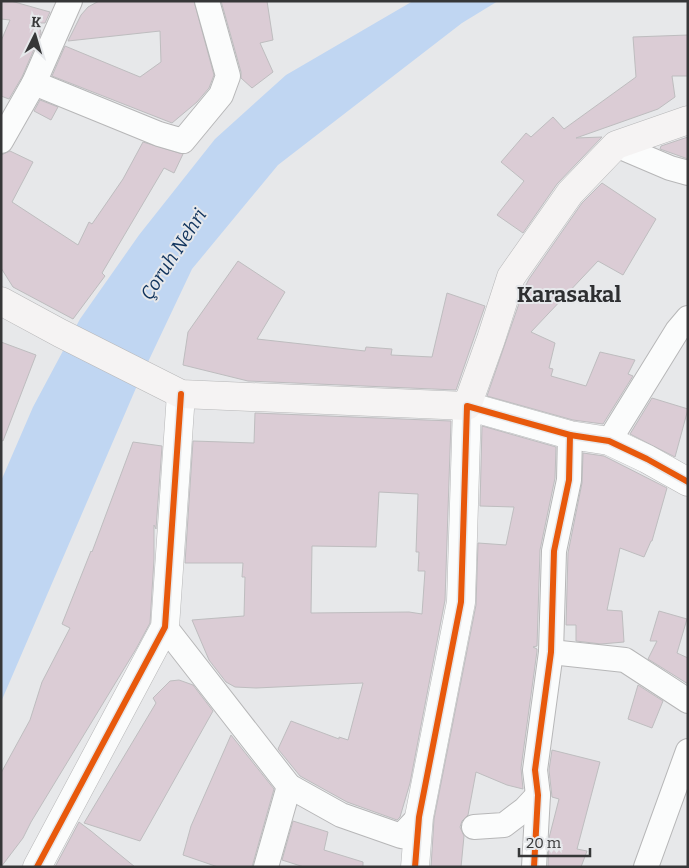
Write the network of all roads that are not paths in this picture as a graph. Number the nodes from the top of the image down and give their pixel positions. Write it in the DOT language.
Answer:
graph roads {
  1 [pos="70,1"];
  2 [pos="207,1"];
  3 [pos="34,84"];
  4 [pos="688,120"];
  5 [pos="1,141"];
  6 [pos="616,145"];
  7 [pos="688,173"];
  8 [pos="1,301"];
  9 [pos="688,318"];
  10 [pos="170,388"];
  11 [pos="467,406"];
  12 [pos="570,435"];
  13 [pos="609,441"];
  14 [pos="688,482"];
  15 [pos="166,627"];
  16 [pos="550,652"];
  17 [pos="688,700"];
  18 [pos="688,751"];
  19 [pos="289,786"];
  20 [pos="681,793"];
  21 [pos="538,795"];
  22 [pos="419,817"];
  23 [pos="474,827"];
  24 [pos="37,867"];
  25 [pos="266,867"];
  26 [pos="415,867"];
  27 [pos="534,867"];
  28 [pos="646,867"];
  1 -- 3 [label="street"];
  2 -- 3 [label="street"];
  3 -- 5 [label="street"];
  4 -- 6 [label="main road"];
  6 -- 7 [label="street"];
  6 -- 11 [label="main road"];
  8 -- 10 [label="main road"];
  9 -- 13 [label="street"];
  10 -- 11 [label="main road"];
  10 -- 15 [label="street"];
  11 -- 12 [label="street"];
  11 -- 22 [label="street"];
  12 -- 13 [label="street"];
  12 -- 16 [label="street"];
  13 -- 14 [label="street"];
  15 -- 19 [label="street"];
  15 -- 24 [label="street"];
  16 -- 17 [label="street"];
  16 -- 21 [label="street"];
  18 -- 20 [label="street"];
  19 -- 22 [label="street"];
  19 -- 25 [label="street"];
  20 -- 28 [label="street"];
  21 -- 23 [label="street"];
  21 -- 27 [label="street"];
  22 -- 26 [label="street"];
}
